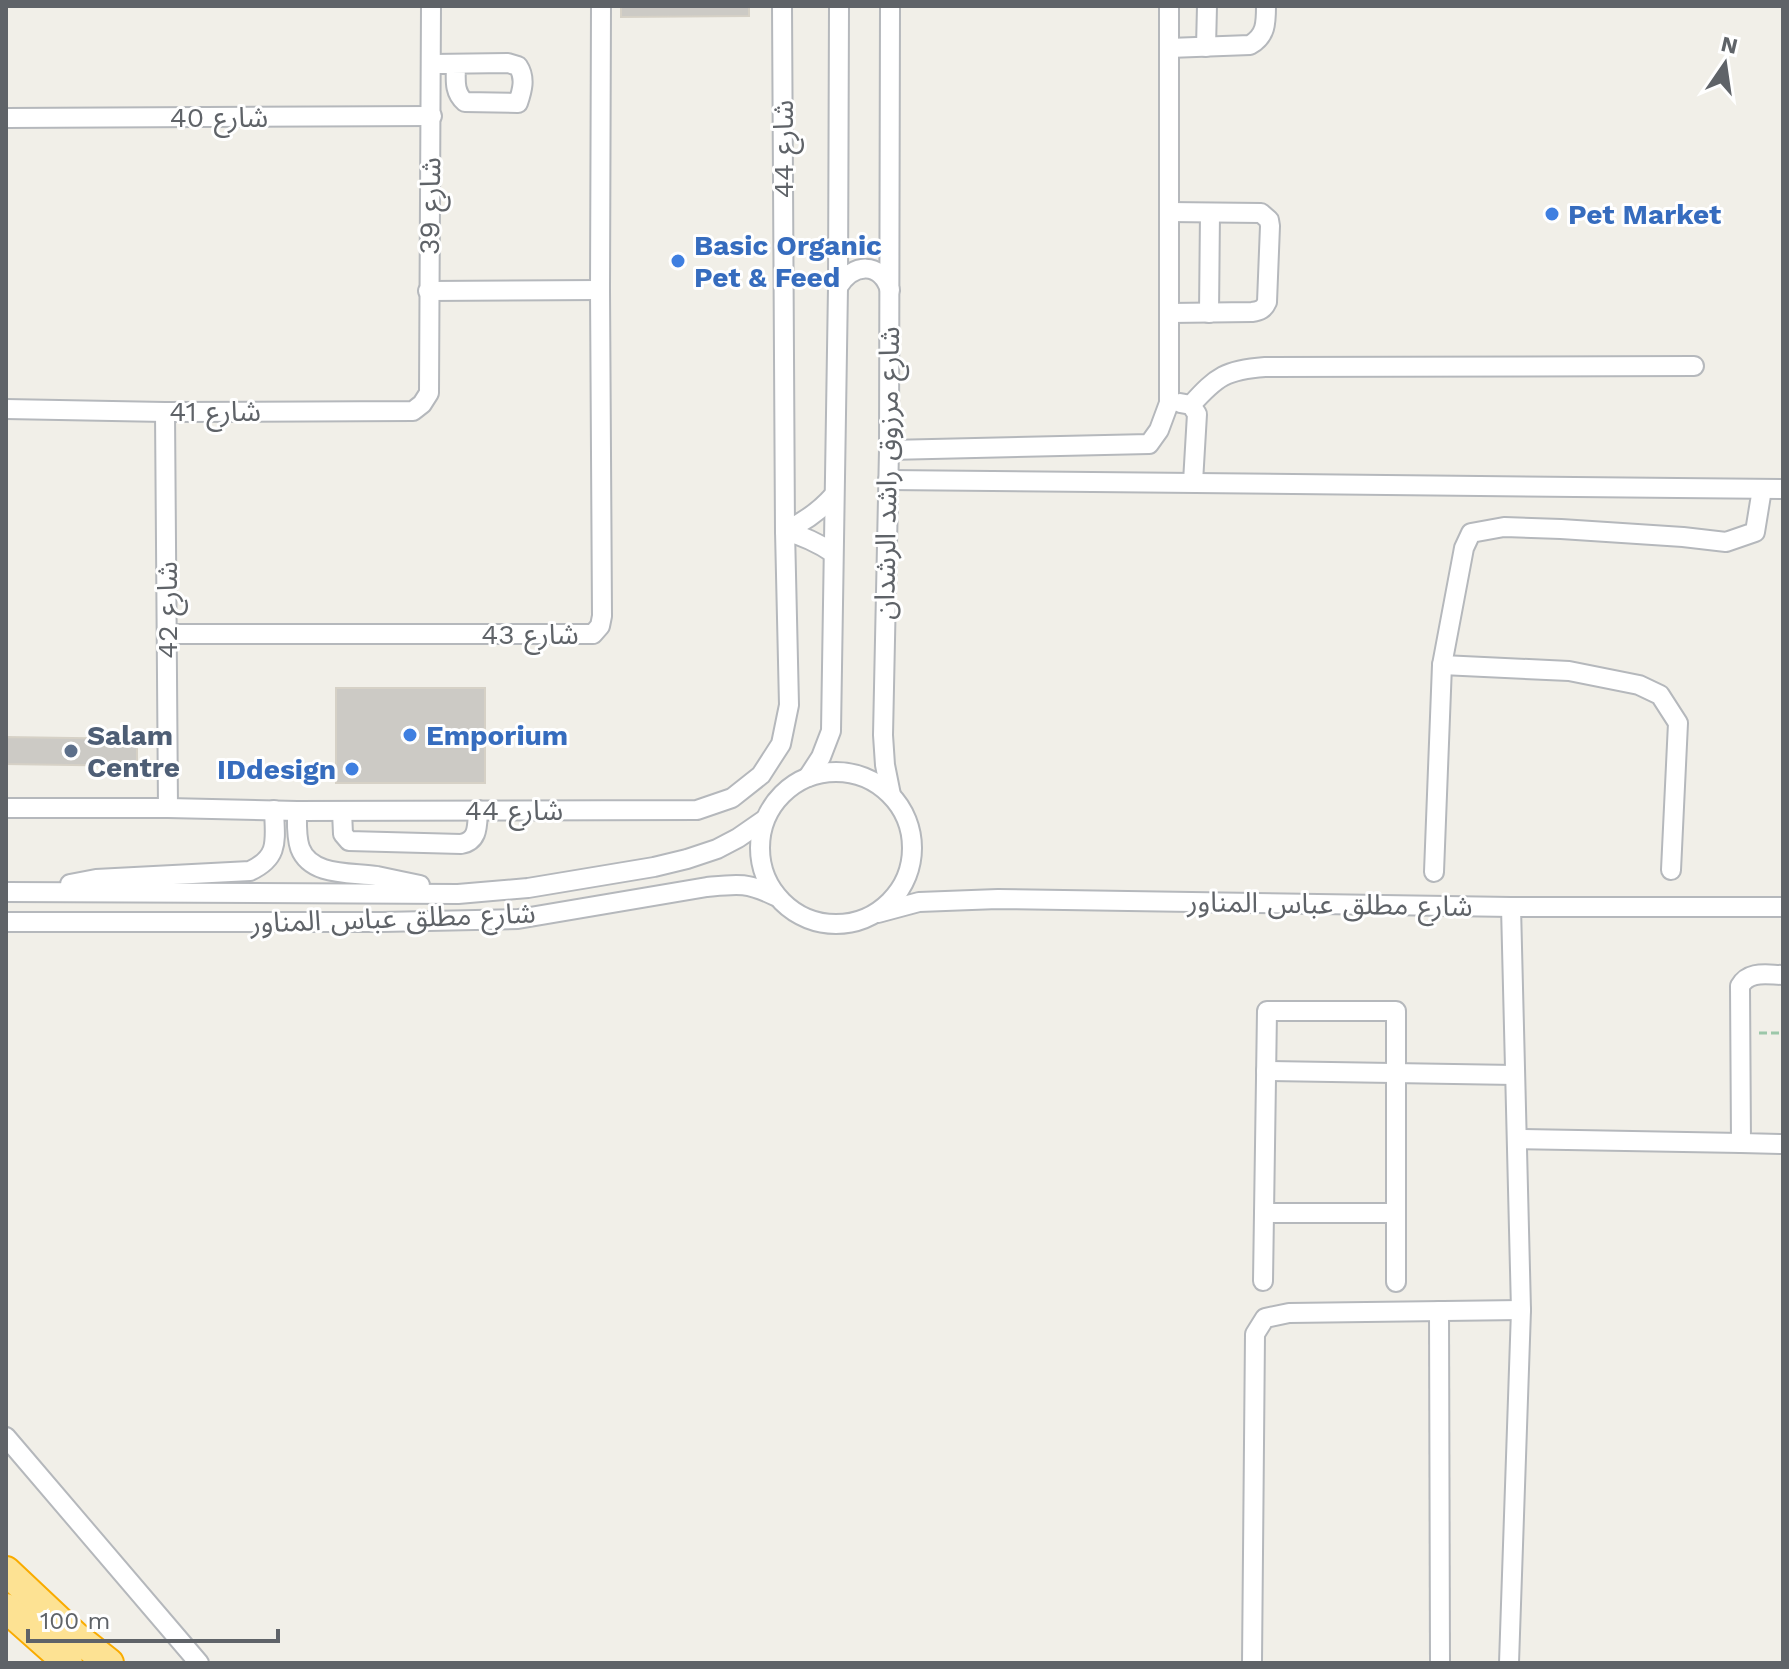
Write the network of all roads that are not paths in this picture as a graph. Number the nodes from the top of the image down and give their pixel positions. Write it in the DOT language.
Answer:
graph roads {
  1 [pos="431,6"];
  2 [pos="601,6"];
  3 [pos="782,6"];
  4 [pos="839,6"];
  5 [pos="890,6"];
  6 [pos="1169,6"];
  7 [pos="1207,6"];
  8 [pos="1266,6"];
  9 [pos="1206,47"];
  10 [pos="1169,48"];
  11 [pos="432,64"];
  12 [pos="456,64"];
  13 [pos="432,116"];
  14 [pos="6,118"];
  15 [pos="1169,212"];
  16 [pos="1210,213"];
  17 [pos="838,287"];
  18 [pos="600,290"];
  19 [pos="890,290"];
  20 [pos="428,291"];
  21 [pos="1170,313"];
  22 [pos="1209,313"];
  23 [pos="1694,366"];
  24 [pos="1169,403"];
  25 [pos="422,404"];
  26 [pos="1191,405"];
  27 [pos="6,409"];
  28 [pos="165,412"];
  29 [pos="889,450"];
  30 [pos="888,480"];
  31 [pos="1193,482"];
  32 [pos="1762,489"];
  33 [pos="1783,489"];
  34 [pos="833,496"];
  35 [pos="785,531"];
  36 [pos="833,553"];
  37 [pos="168,634"];
  38 [pos="1442,665"];
  39 [pos="808,777"];
  40 [pos="891,795"];
  41 [pos="6,808"];
  42 [pos="168,808"];
  43 [pos="274,810"];
  44 [pos="478,810"];
  45 [pos="297,811"];
  46 [pos="342,811"];
  47 [pos="764,820"];
  48 [pos="1671,870"];
  49 [pos="1434,872"];
  50 [pos="6,892"];
  51 [pos="30,892"];
  52 [pos="458,894"];
  53 [pos="775,896"];
  54 [pos="1511,907"];
  55 [pos="1783,907"];
  56 [pos="878,913"];
  57 [pos="6,922"];
  58 [pos="1783,975"];
  59 [pos="1266,1071"];
  60 [pos="1396,1073"];
  61 [pos="1515,1075"];
  62 [pos="1517,1139"];
  63 [pos="1741,1143"];
  64 [pos="1783,1144"];
  65 [pos="1264,1213"];
  66 [pos="1396,1213"];
  67 [pos="1263,1281"];
  68 [pos="1396,1282"];
  69 [pos="1521,1310"];
  70 [pos="1439,1311"];
  71 [pos="6,1437"];
  72 [pos="6,1571"];
  73 [pos="6,1610"];
  74 [pos="54,1663"];
  75 [pos="68,1663"];
  76 [pos="109,1663"];
  77 [pos="199,1663"];
  78 [pos="1252,1663"];
  79 [pos="1440,1663"];
  80 [pos="1509,1663"];
  1 -- 11 [label="street, شارع 39"];
  2 -- 18 [label="street, شارع 43"];
  3 -- 35 [label="street, شارع 44"];
  4 -- 17 [label="street, شارع مرزوق راشد الرشدان"];
  5 -- 19 [label="street, شارع مرزوق راشد الرشدان"];
  6 -- 10 [label="street"];
  7 -- 9 [label="street"];
  8 -- 9 [label="street"];
  9 -- 10 [label="street"];
  10 -- 15 [label="street"];
  11 -- 12 [label="street"];
  11 -- 13 [label="street, شارع 39"];
  13 -- 14 [label="street, شارع 40"];
  13 -- 20 [label="street, شارع 39"];
  15 -- 16 [label="street"];
  15 -- 21 [label="street"];
  16 -- 22 [label="street"];
  16 -- 22 [label="street"];
  17 -- 19 [label="street"];
  17 -- 34 [label="street, شارع مرزوق راشد الرشدان"];
  18 -- 20 [label="street"];
  18 -- 37 [label="street, شارع 43"];
  19 -- 29 [label="street, شارع مرزوق راشد الرشدان"];
  20 -- 25 [label="street, شارع 39"];
  21 -- 22 [label="street"];
  21 -- 24 [label="street"];
  23 -- 26 [label="street"];
  24 -- 26 [label="street"];
  24 -- 29 [label="street"];
  25 -- 28 [label="street, شارع 41"];
  26 -- 31 [label="street"];
  27 -- 28 [label="street, شارع 41"];
  28 -- 37 [label="street, شارع 42"];
  29 -- 30 [label="street, شارع مرزوق راشد الرشدان"];
  30 -- 31 [label="street"];
  30 -- 40 [label="street, شارع مرزوق راشد الرشدان"];
  31 -- 32 [label="street"];
  32 -- 33 [label="street"];
  32 -- 38 [label="street"];
  34 -- 35 [label="street"];
  34 -- 36 [label="street, شارع مرزوق راشد الرشدان"];
  35 -- 36 [label="street"];
  35 -- 44 [label="street, شارع 44"];
  36 -- 39 [label="street, شارع مرزوق راشد الرشدان"];
  37 -- 42 [label="street, شارع 42"];
  38 -- 48 [label="street"];
  38 -- 49 [label="street"];
  39 -- 40 [label="street"];
  39 -- 47 [label="street"];
  40 -- 56 [label="street"];
  41 -- 42 [label="street, شارع 44"];
  42 -- 43 [label="street, شارع 44"];
  43 -- 45 [label="street, شارع 44"];
  43 -- 51 [label="street"];
  44 -- 46 [label="street, شارع 44"];
  44 -- 46 [label="street"];
  45 -- 46 [label="street, شارع 44"];
  45 -- 52 [label="street"];
  47 -- 52 [label="street, شارع مطلق عباس المناور"];
  47 -- 53 [label="street"];
  50 -- 51 [label="street, شارع مطلق عباس المناور"];
  51 -- 52 [label="street, شارع مطلق عباس المناور"];
  53 -- 56 [label="street"];
  53 -- 57 [label="street, شارع مطلق عباس المناور"];
  54 -- 55 [label="street, شارع مطلق عباس المناور"];
  54 -- 56 [label="street, شارع مطلق عباس المناور"];
  54 -- 61 [label="street"];
  58 -- 63 [label="street"];
  59 -- 60 [label="street"];
  59 -- 60 [label="street"];
  59 -- 65 [label="street"];
  60 -- 61 [label="street"];
  60 -- 66 [label="street"];
  61 -- 62 [label="street"];
  62 -- 63 [label="street"];
  62 -- 69 [label="street"];
  63 -- 64 [label="street"];
  65 -- 66 [label="street"];
  65 -- 67 [label="street"];
  66 -- 68 [label="street"];
  69 -- 70 [label="street"];
  69 -- 80 [label="street"];
  70 -- 78 [label="street"];
  70 -- 79 [label="street"];
  71 -- 77 [label="street"];
  72 -- 76 [label="highway"];
  73 -- 74 [label="highway"];
  73 -- 75 [label="highway"];
}
